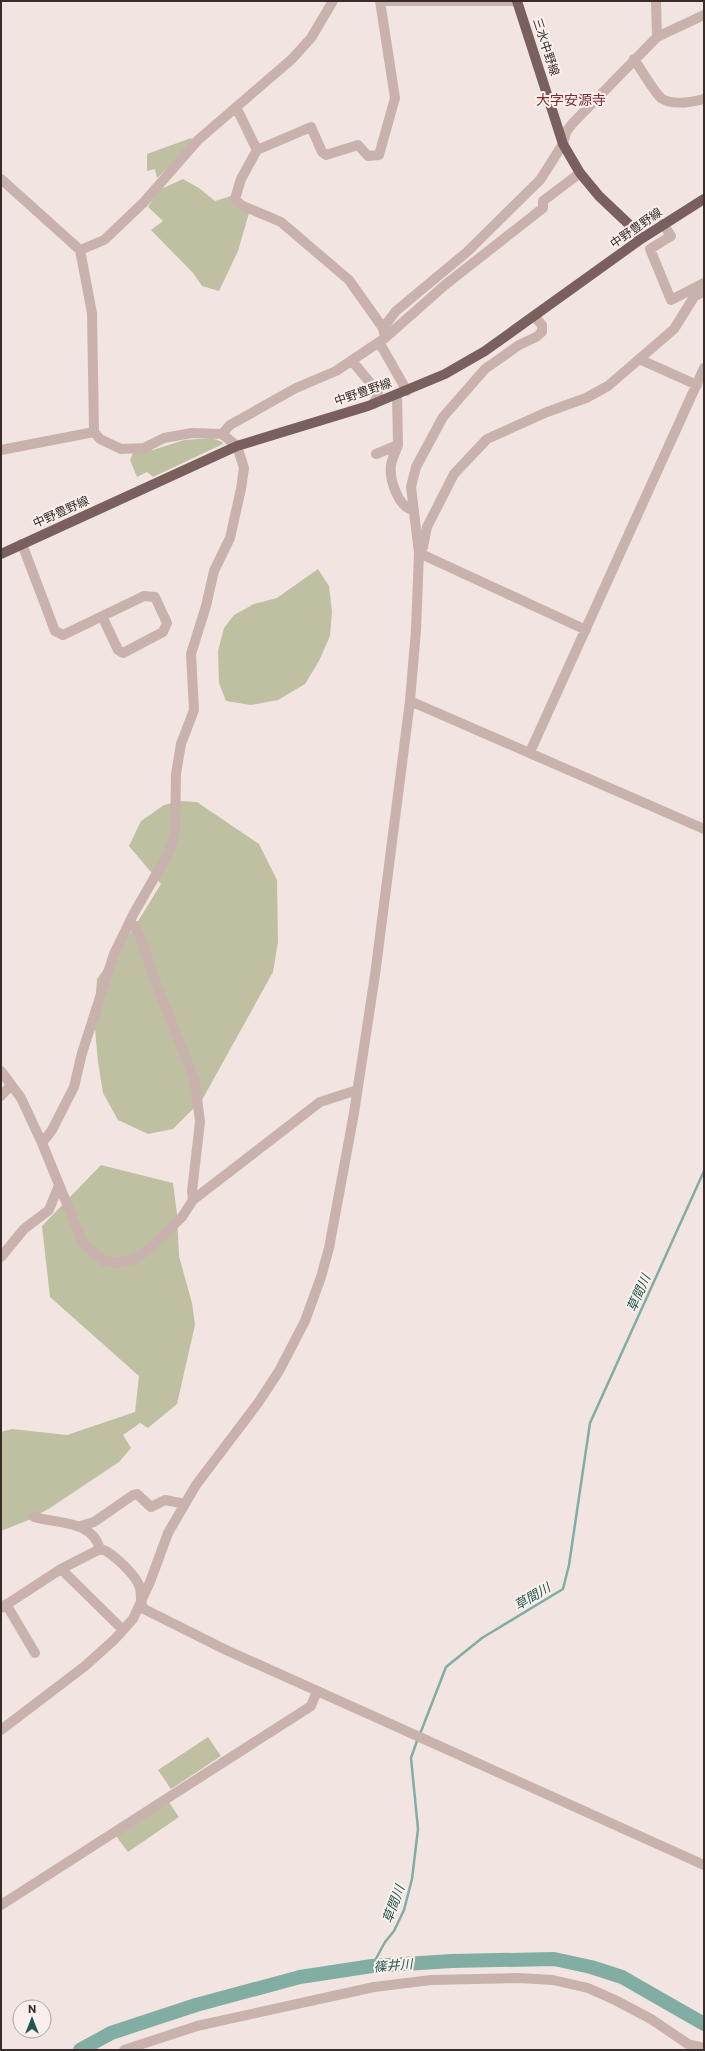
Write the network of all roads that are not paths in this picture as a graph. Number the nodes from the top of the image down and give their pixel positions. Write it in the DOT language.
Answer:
graph roads {
  1 [pos="333,1"];
  2 [pos="517,1"];
  3 [pos="656,1"];
  4 [pos="704,15"];
  5 [pos="657,37"];
  6 [pos="634,59"];
  7 [pos="704,99"];
  8 [pos="236,107"];
  9 [pos="563,144"];
  10 [pos="256,150"];
  11 [pos="580,173"];
  12 [pos="1,179"];
  13 [pos="704,199"];
  14 [pos="663,224"];
  15 [pos="641,239"];
  16 [pos="80,250"];
  17 [pos="704,283"];
  18 [pos="704,291"];
  19 [pos="535,316"];
  20 [pos="383,328"];
  21 [pos="382,340"];
  22 [pos="639,359"];
  23 [pos="352,361"];
  24 [pos="704,368"];
  25 [pos="696,384"];
  26 [pos="402,393"];
  27 [pos="374,404"];
  28 [pos="94,432"];
  29 [pos="222,434"];
  30 [pos="398,445"];
  31 [pos="237,446"];
  32 [pos="1,450"];
  33 [pos="376,454"];
  34 [pos="413,510"];
  35 [pos="22,544"];
  36 [pos="419,553"];
  37 [pos="1,554"];
  38 [pos="102,616"];
  39 [pos="586,630"];
  40 [pos="410,701"];
  41 [pos="530,752"];
  42 [pos="704,829"];
  43 [pos="130,921"];
  44 [pos="1,1071"];
  45 [pos="11,1085"];
  46 [pos="357,1090"];
  47 [pos="1,1096"];
  48 [pos="42,1143"];
  49 [pos="59,1185"];
  50 [pos="193,1200"];
  51 [pos="1,1257"];
  52 [pos="184,1504"];
  53 [pos="34,1517"];
  54 [pos="80,1526"];
  55 [pos="100,1549"];
  56 [pos="61,1569"];
  57 [pos="140,1604"];
  58 [pos="4,1606"];
  59 [pos="123,1630"];
  60 [pos="35,1653"];
  61 [pos="317,1690"];
  62 [pos="1,1730"];
  63 [pos="704,1865"];
  64 [pos="1,1905"];
  65 [pos="704,2048"];
  66 [pos="124,2050"];
  1 -- 8 [label="street"];
  2 -- 9 [label="main road, 三水中野線"];
  2 -- 10 [label="street"];
  3 -- 5 [label="street"];
  4 -- 5 [label="street"];
  5 -- 6 [label="street"];
  6 -- 7 [label="street"];
  6 -- 9 [label="street"];
  8 -- 10 [label="street"];
  8 -- 16 [label="street"];
  9 -- 11 [label="main road, 三水中野線"];
  9 -- 20 [label="street"];
  10 -- 20 [label="street"];
  11 -- 15 [label="main road, 三水中野線"];
  11 -- 21 [label="street"];
  12 -- 16 [label="street"];
  13 -- 14 [label="main road, 中野豊野線"];
  14 -- 15 [label="main road, 中野豊野線"];
  14 -- 17 [label="street"];
  15 -- 19 [label="main road, 中野豊野線"];
  16 -- 28 [label="street"];
  18 -- 22 [label="street"];
  19 -- 26 [label="main road, 中野豊野線"];
  19 -- 34 [label="street"];
  20 -- 21 [label="street"];
  21 -- 23 [label="street"];
  21 -- 26 [label="street"];
  22 -- 25 [label="street"];
  22 -- 36 [label="street"];
  23 -- 27 [label="street"];
  23 -- 29 [label="street"];
  24 -- 25 [label="street"];
  25 -- 39 [label="street"];
  26 -- 27 [label="main road, 中野豊野線"];
  26 -- 30 [label="street"];
  27 -- 31 [label="main road, 中野豊野線"];
  28 -- 29 [label="street"];
  28 -- 32 [label="street"];
  29 -- 31 [label="street"];
  30 -- 33 [label="street"];
  30 -- 34 [label="street"];
  31 -- 35 [label="main road, 中野豊野線"];
  31 -- 43 [label="street"];
  34 -- 36 [label="street"];
  35 -- 37 [label="main road, 中野豊野線"];
  35 -- 38 [label="street"];
  36 -- 39 [label="street"];
  36 -- 40 [label="street"];
  38 -- 38 [label="street"];
  39 -- 41 [label="street"];
  40 -- 41 [label="street"];
  40 -- 46 [label="street"];
  41 -- 42 [label="street"];
  43 -- 48 [label="street"];
  43 -- 50 [label="street"];
  44 -- 45 [label="street"];
  45 -- 47 [label="street"];
  45 -- 48 [label="street"];
  46 -- 50 [label="street"];
  46 -- 52 [label="street"];
  48 -- 49 [label="street"];
  49 -- 50 [label="street"];
  49 -- 51 [label="street"];
  52 -- 54 [label="street"];
  52 -- 57 [label="street"];
  53 -- 54 [label="street"];
  54 -- 55 [label="street"];
  55 -- 56 [label="street"];
  55 -- 57 [label="street"];
  56 -- 58 [label="street"];
  56 -- 59 [label="street"];
  57 -- 59 [label="street"];
  57 -- 61 [label="street"];
  58 -- 60 [label="street"];
  59 -- 62 [label="street"];
  61 -- 63 [label="street"];
  61 -- 64 [label="street"];
  65 -- 66 [label="street"];
}
